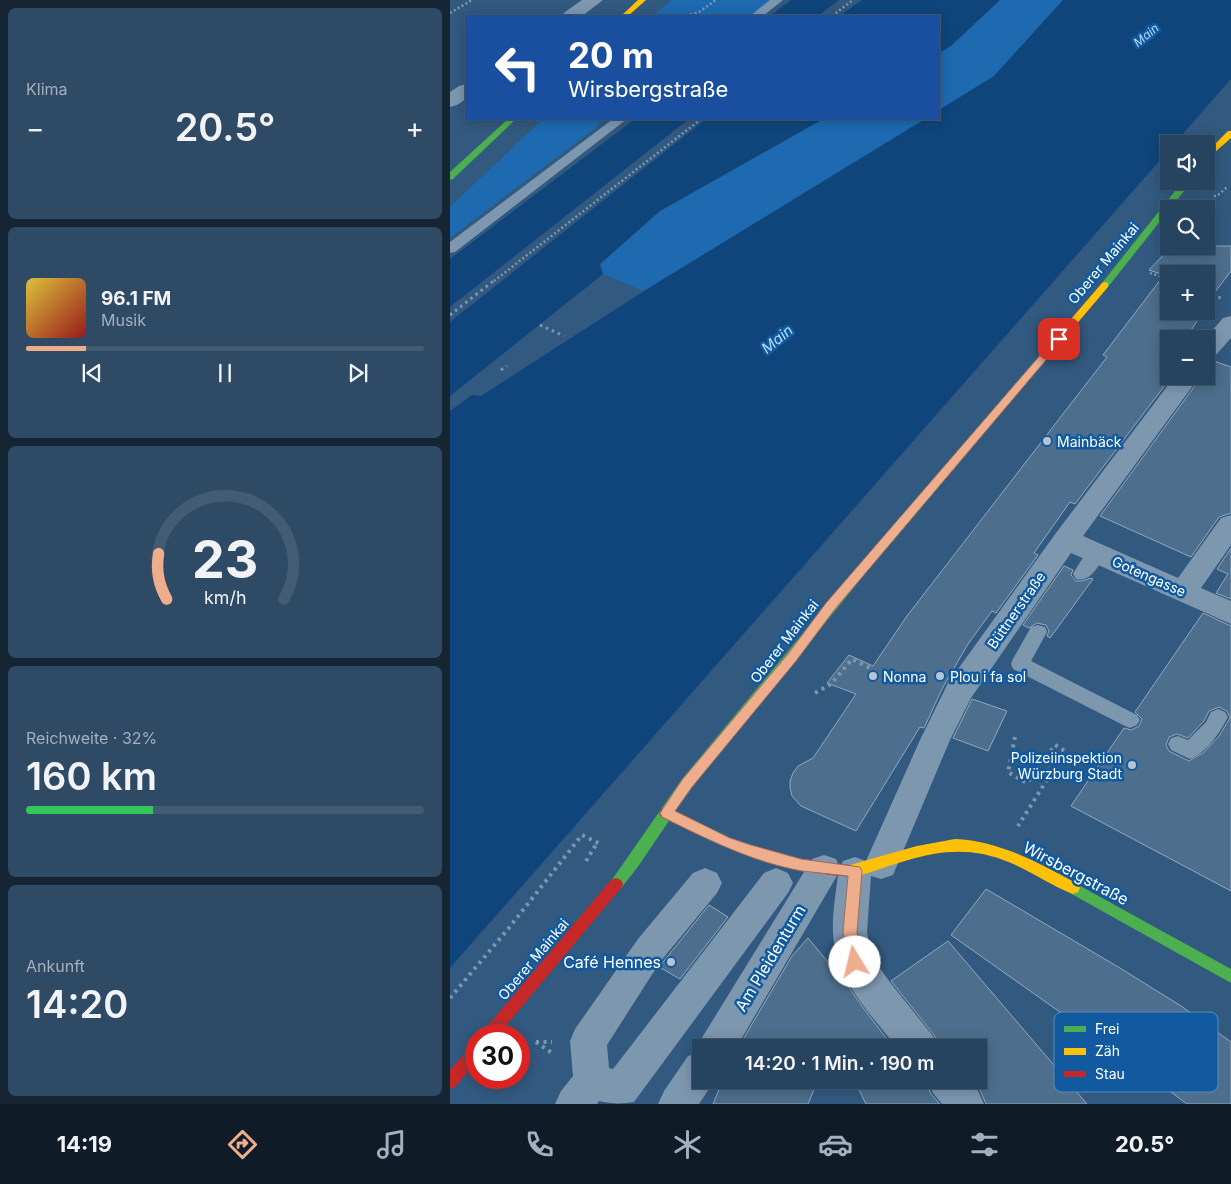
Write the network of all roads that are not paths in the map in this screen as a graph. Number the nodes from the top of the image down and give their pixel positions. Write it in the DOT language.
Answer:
graph roads {
  1 [pos="594,0"];
  2 [pos="642,0"];
  3 [pos="778,0"];
  4 [pos="572,15"];
  5 [pos="625,15"];
  6 [pos="757,15"];
  7 [pos="465,91"];
  8 [pos="450,101"];
  9 [pos="511,120"];
  10 [pos="620,120"];
  11 [pos="1231,133"];
  12 [pos="1215,149"];
  13 [pos="450,178"];
  14 [pos="1181,190"];
  15 [pos="450,249"];
  16 [pos="1231,323"];
  17 [pos="1215,351"];
  18 [pos="1181,385"];
  19 [pos="1231,525"];
  20 [pos="1066,540"];
  21 [pos="1183,592"];
  22 [pos="1231,613"];
  23 [pos="1038,632"];
  24 [pos="1218,717"];
  25 [pos="1130,720"];
  26 [pos="1178,744"];
  27 [pos="666,813"];
  28 [pos="853,868"];
  29 [pos="706,883"];
  30 [pos="776,883"];
  31 [pos="1231,976"];
  32 [pos="498,1024"];
  33 [pos="723,1039"];
  34 [pos="913,1039"];
  35 [pos="465,1064"];
  36 [pos="450,1082"];
  37 [pos="692,1082"];
  38 [pos="953,1089"];
  39 [pos="583,1093"];
  40 [pos="677,1104"];
  41 [pos="965,1104"];
  1 -- 4 [label="street"];
  2 -- 5 [label="street"];
  3 -- 6 [label="lane"];
  7 -- 8 [label="street"];
  9 -- 13 [label="street"];
  10 -- 15 [label="lane"];
  11 -- 12 [label="street"];
  14 -- 27 [label="street, Oberer Mainkai"];
  16 -- 17 [label="street"];
  18 -- 20 [label="street, Büttnerstraße"];
  19 -- 21 [label="street"];
  20 -- 21 [label="street, Gotengasse"];
  20 -- 28 [label="street, Büttnerstraße"];
  21 -- 22 [label="street, Gotengasse"];
  23 -- 25 [label="lane"];
  24 -- 26 [label="lane"];
  27 -- 28 [label="street"];
  27 -- 32 [label="street, Oberer Mainkai"];
  28 -- 31 [label="street, Wirsbergstraße"];
  28 -- 33 [label="street, Am Pleidenturm"];
  28 -- 34 [label="street"];
  29 -- 39 [label="street"];
  30 -- 39 [label="street"];
  35 -- 36 [label="street"];
  37 -- 40 [label="street"];
  38 -- 41 [label="street"];
}
